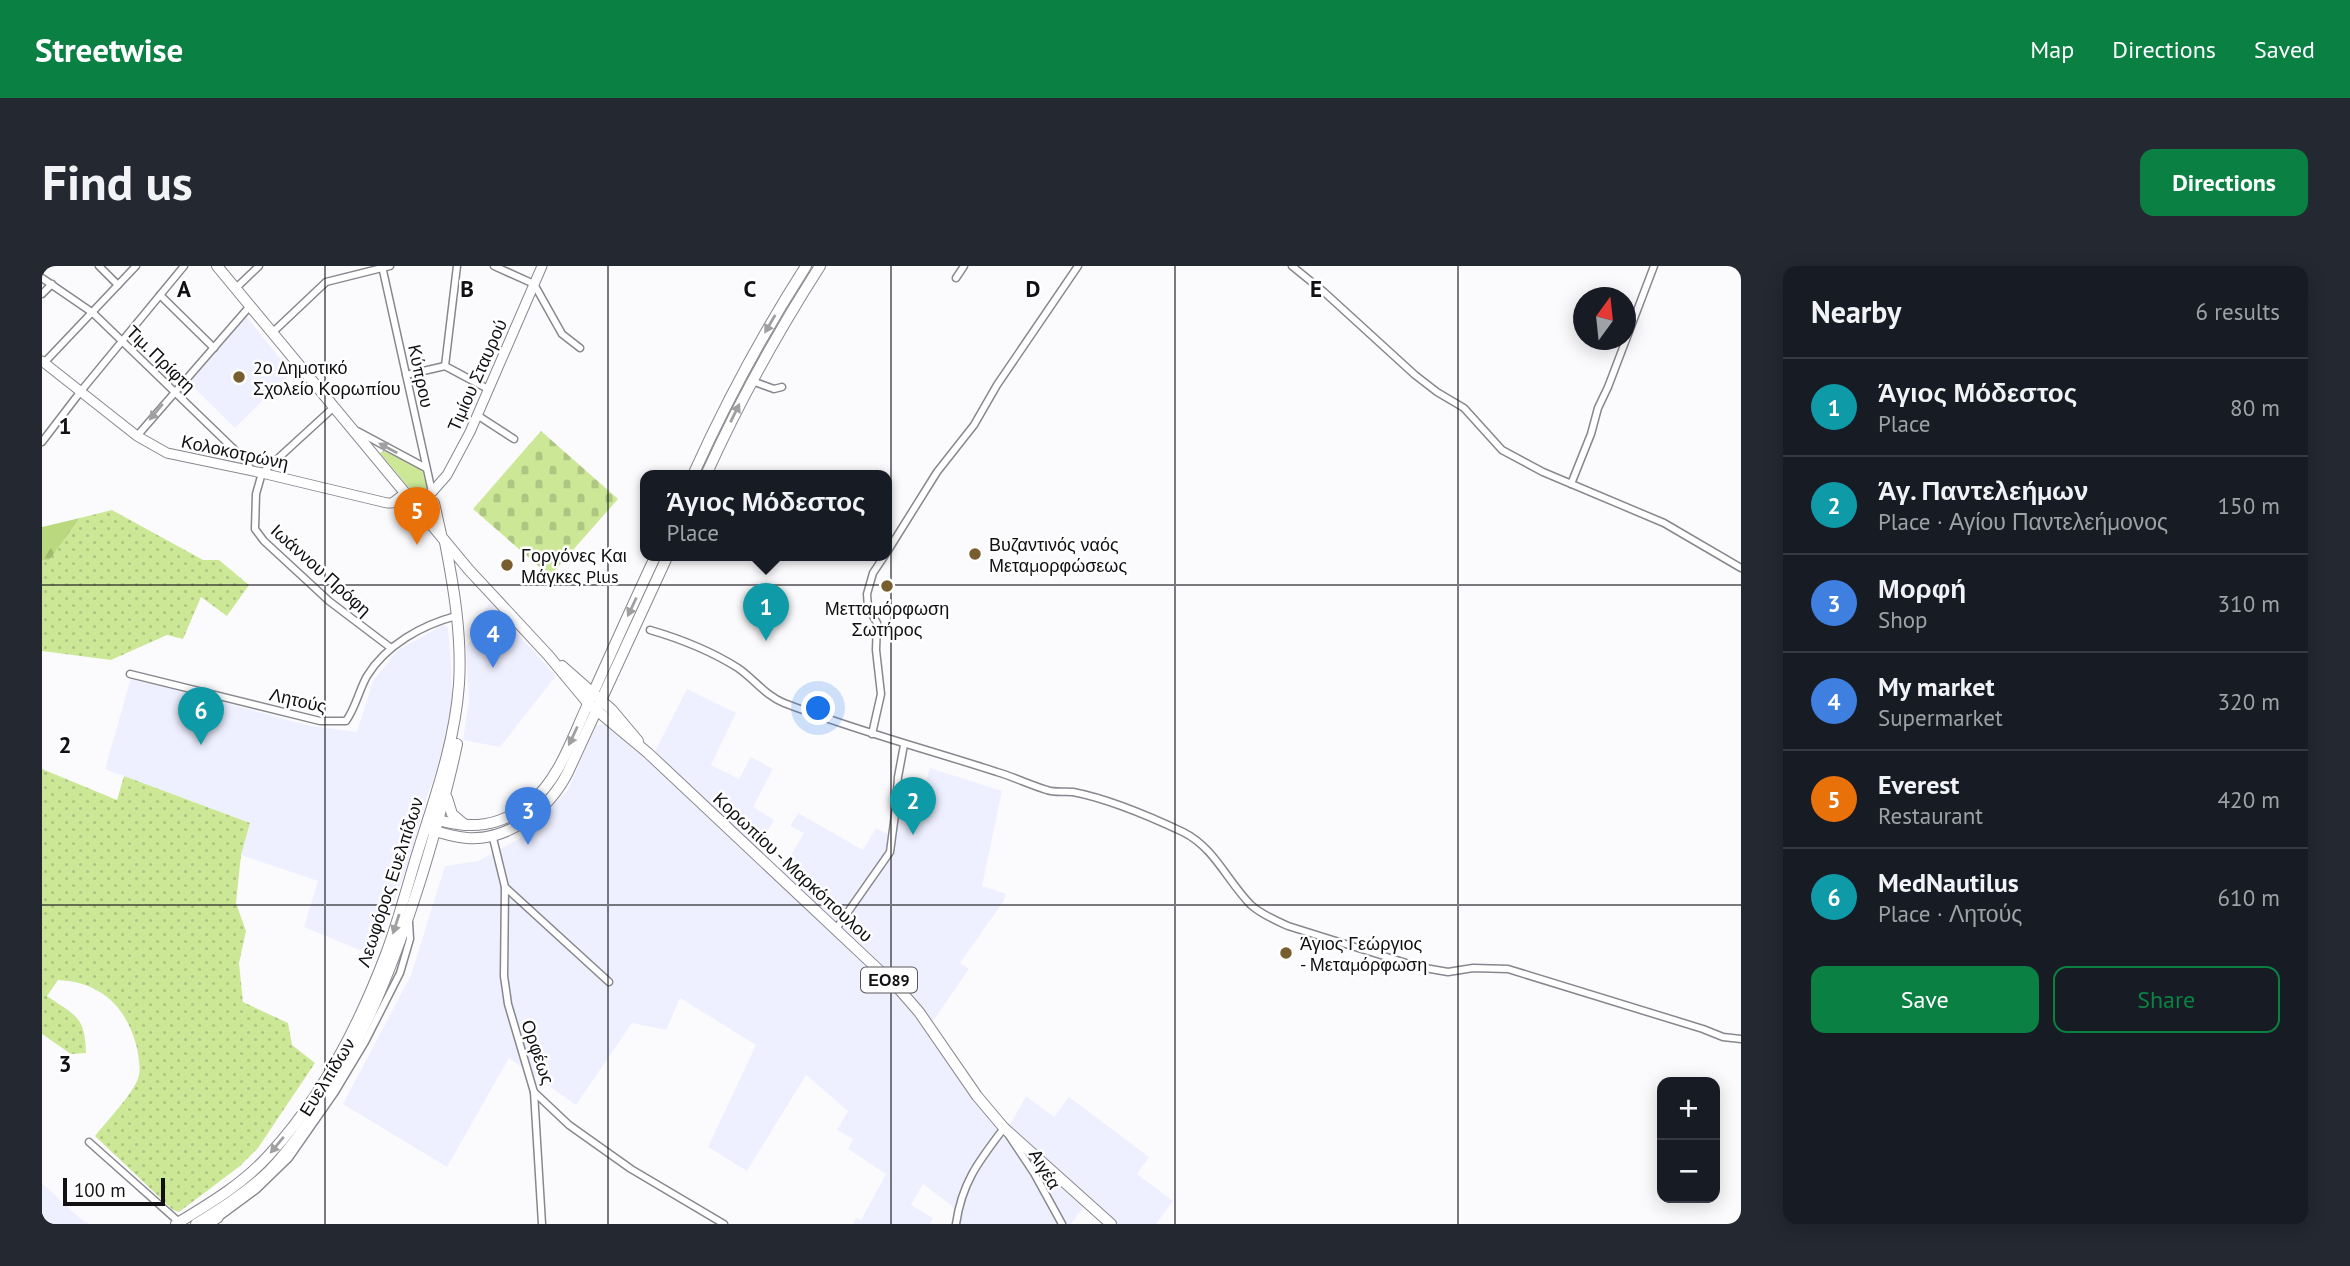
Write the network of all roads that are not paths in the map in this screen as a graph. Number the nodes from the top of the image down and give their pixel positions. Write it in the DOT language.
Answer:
graph roads {
  1 [pos="99,266"];
  2 [pos="136,266"];
  3 [pos="184,266"];
  4 [pos="217,266"];
  5 [pos="259,266"];
  6 [pos="457,266"];
  7 [pos="494,266"];
  8 [pos="542,266"];
  9 [pos="806,266"];
  10 [pos="820,266"];
  11 [pos="964,266"];
  12 [pos="1078,266"];
  13 [pos="1292,266"];
  14 [pos="1654,266"];
  15 [pos="385,267"];
  16 [pos="42,278"];
  17 [pos="956,278"];
  18 [pos="52,284"];
  19 [pos="534,284"];
  20 [pos="118,285"];
  21 [pos="235,289"];
  22 [pos="42,294"];
  23 [pos="160,295"];
  24 [pos="250,306"];
  25 [pos="93,313"];
  26 [pos="272,333"];
  27 [pos="121,341"];
  28 [pos="214,348"];
  29 [pos="580,348"];
  30 [pos="43,362"];
  31 [pos="445,366"];
  32 [pos="406,375"];
  33 [pos="752,381"];
  34 [pos="782,387"];
  35 [pos="488,389"];
  36 [pos="80,391"];
  37 [pos="174,391"];
  38 [pos="333,408"];
  39 [pos="477,415"];
  40 [pos="350,427"];
  41 [pos="137,436"];
  42 [pos="514,439"];
  43 [pos="42,442"];
  44 [pos="426,468"];
  45 [pos="695,470"];
  46 [pos="708,470"];
  47 [pos="257,472"];
  48 [pos="1571,484"];
  49 [pos="405,493"];
  50 [pos="433,497"];
  51 [pos="418,509"];
  52 [pos="444,540"];
  53 [pos="892,544"];
  54 [pos="653,561"];
  55 [pos="665,561"];
  56 [pos="881,561"];
  57 [pos="1741,568"];
  58 [pos="456,616"];
  59 [pos="650,630"];
  60 [pos="391,648"];
  61 [pos="548,654"];
  62 [pos="130,674"];
  63 [pos="459,684"];
  64 [pos="593,692"];
  65 [pos="602,701"];
  66 [pos="588,703"];
  67 [pos="597,712"];
  68 [pos="872,734"];
  69 [pos="904,745"];
  70 [pos="648,753"];
  71 [pos="447,793"];
  72 [pos="434,818"];
  73 [pos="468,827"];
  74 [pos="430,829"];
  75 [pos="492,834"];
  76 [pos="455,836"];
  77 [pos="430,848"];
  78 [pos="505,887"];
  79 [pos="836,929"];
  80 [pos="609,982"];
  81 [pos="1741,1040"];
  82 [pos="534,1092"];
  83 [pos="1004,1128"];
  84 [pos="89,1142"];
  85 [pos="217,1215"];
  86 [pos="177,1223"];
  87 [pos="196,1224"];
  88 [pos="208,1224"];
  89 [pos="542,1224"];
  90 [pos="724,1224"];
  91 [pos="956,1224"];
  92 [pos="1062,1224"];
  93 [pos="1111,1224"];
  1 -- 20 [label="street"];
  2 -- 20 [label="street"];
  3 -- 23 [label="street"];
  4 -- 21 [label="main road, ΕΟ89"];
  5 -- 21 [label="street"];
  6 -- 31 [label="street"];
  7 -- 19 [label="street"];
  8 -- 19 [label="street, Τιμίου Σταυρού"];
  9 -- 45 [label="main road, one-way"];
  10 -- 33 [label="main road"];
  11 -- 17 [label="street"];
  12 -- 53 [label="street"];
  13 -- 48 [label="street"];
  14 -- 48 [label="street"];
  15 -- 26 [label="street"];
  15 -- 32 [label="street, Κύπρου"];
  16 -- 18 [label="street, Τιμ. Πρίφτη"];
  18 -- 22 [label="street"];
  18 -- 25 [label="street, Τιμ. Πρίφτη"];
  19 -- 29 [label="street"];
  19 -- 35 [label="street, Τιμίου Σταυρού"];
  20 -- 25 [label="street"];
  21 -- 24 [label="main road, ΕΟ89"];
  23 -- 27 [label="street"];
  23 -- 28 [label="street"];
  24 -- 26 [label="main road, ΕΟ89"];
  24 -- 28 [label="street"];
  25 -- 27 [label="street, Τιμ. Πρίφτη"];
  25 -- 30 [label="street"];
  26 -- 38 [label="main road, ΕΟ89"];
  27 -- 36 [label="street"];
  27 -- 37 [label="street, Τιμ. Πρίφτη"];
  28 -- 37 [label="street"];
  30 -- 36 [label="street, Κολοκοτρώνη"];
  31 -- 32 [label="street"];
  31 -- 35 [label="street"];
  32 -- 44 [label="street, Κύπρου"];
  33 -- 34 [label="street"];
  46 -- 33 [label="main road, one-way"];
  35 -- 39 [label="street, Τιμίου Σταυρού"];
  36 -- 41 [label="street, Κολοκοτρώνη"];
  36 -- 43 [label="street"];
  37 -- 41 [label="street, one-way"];
  37 -- 47 [label="street, Τιμ. Πρίφτη"];
  38 -- 40 [label="main road, ΕΟ89"];
  38 -- 47 [label="street"];
  39 -- 42 [label="street"];
  39 -- 50 [label="street, Τιμίου Σταυρού"];
  44 -- 40 [label="street, one-way"];
  40 -- 49 [label="main road, ΕΟ89"];
  41 -- 47 [label="street, Κολοκοτρώνη"];
  44 -- 50 [label="street, Κύπρου"];
  47 -- 49 [label="street, Κολοκοτρώνη"];
  47 -- 60 [label="street, Ιωάννου Πρόφη"];
  48 -- 57 [label="street"];
  49 -- 51 [label="main road, ΕΟ89"];
  50 -- 51 [label="street, Τιμίου Σταυρού"];
  50 -- 52 [label="main road, Λεωφόρος Ευελπίδων"];
  51 -- 52 [label="main road, ΕΟ89"];
  52 -- 58 [label="main road, Λεωφόρος Ευελπίδων"];
  52 -- 61 [label="main road, Κορωπίου - Μαρκόπουλου / ΕΟ89"];
  54 -- 64 [label="main road, one-way"];
  55 -- 65 [label="main road"];
  56 -- 68 [label="street"];
  58 -- 60 [label="street, Λητούς"];
  58 -- 63 [label="main road, Λεωφόρος Ευελπίδων"];
  59 -- 68 [label="street"];
  60 -- 62 [label="street, Λητούς"];
  61 -- 64 [label="main road, Κορωπίου - Μαρκόπουλου / ΕΟ89"];
  61 -- 66 [label="main road, Κορωπίου - Μαρκόπουλου / ΕΟ89"];
  63 -- 71 [label="main road, Λεωφόρος Ευελπίδων"];
  63 -- 72 [label="main road, Λεωφόρος Ευελπίδων"];
  64 -- 65 [label="main road, Κορωπίου - Μαρκόπουλου / ΕΟ89"];
  64 -- 66 [label="main road"];
  65 -- 67 [label="main road"];
  65 -- 70 [label="main road, Κορωπίου - Μαρκόπουλου / ΕΟ89"];
  66 -- 67 [label="main road, Κορωπίου - Μαρκόπουλου / ΕΟ89"];
  66 -- 73 [label="main road, one-way"];
  67 -- 70 [label="main road, Κορωπίου - Μαρκόπουλου / ΕΟ89"];
  67 -- 75 [label="main road"];
  68 -- 69 [label="street"];
  69 -- 79 [label="street"];
  69 -- 81 [label="street"];
  70 -- 79 [label="main road, Κορωπίου - Μαρκόπουλου / ΕΟ89"];
  71 -- 72 [label="main road, Λεωφόρος Ευελπίδων"];
  71 -- 73 [label="main road"];
  72 -- 73 [label="main road"];
  72 -- 74 [label="main road, Λεωφόρος Ευελπίδων"];
  74 -- 76 [label="main road"];
  74 -- 77 [label="main road, Λεωφόρος Ευελπίδων"];
  74 -- 86 [label="main road, Λεωφόρος Ευελπίδων, one-way"];
  75 -- 76 [label="main road"];
  75 -- 78 [label="street, Ορφέως"];
  76 -- 77 [label="main road"];
  77 -- 85 [label="main road, Λεωφόρος Ευελπίδων"];
  78 -- 80 [label="street"];
  78 -- 82 [label="street, Ορφέως"];
  79 -- 83 [label="main road, Κορωπίου - Μαρκόπουλου / ΕΟ89"];
  82 -- 89 [label="street"];
  82 -- 90 [label="street, Ορφέως"];
  83 -- 91 [label="street"];
  83 -- 92 [label="street, Αιγέα"];
  83 -- 93 [label="main road, Κορωπίου - Μαρκόπουλου / ΕΟ89"];
  84 -- 86 [label="street"];
  85 -- 87 [label="main road, Λεωφόρος Ευελπίδων"];
  85 -- 88 [label="street"];
}
